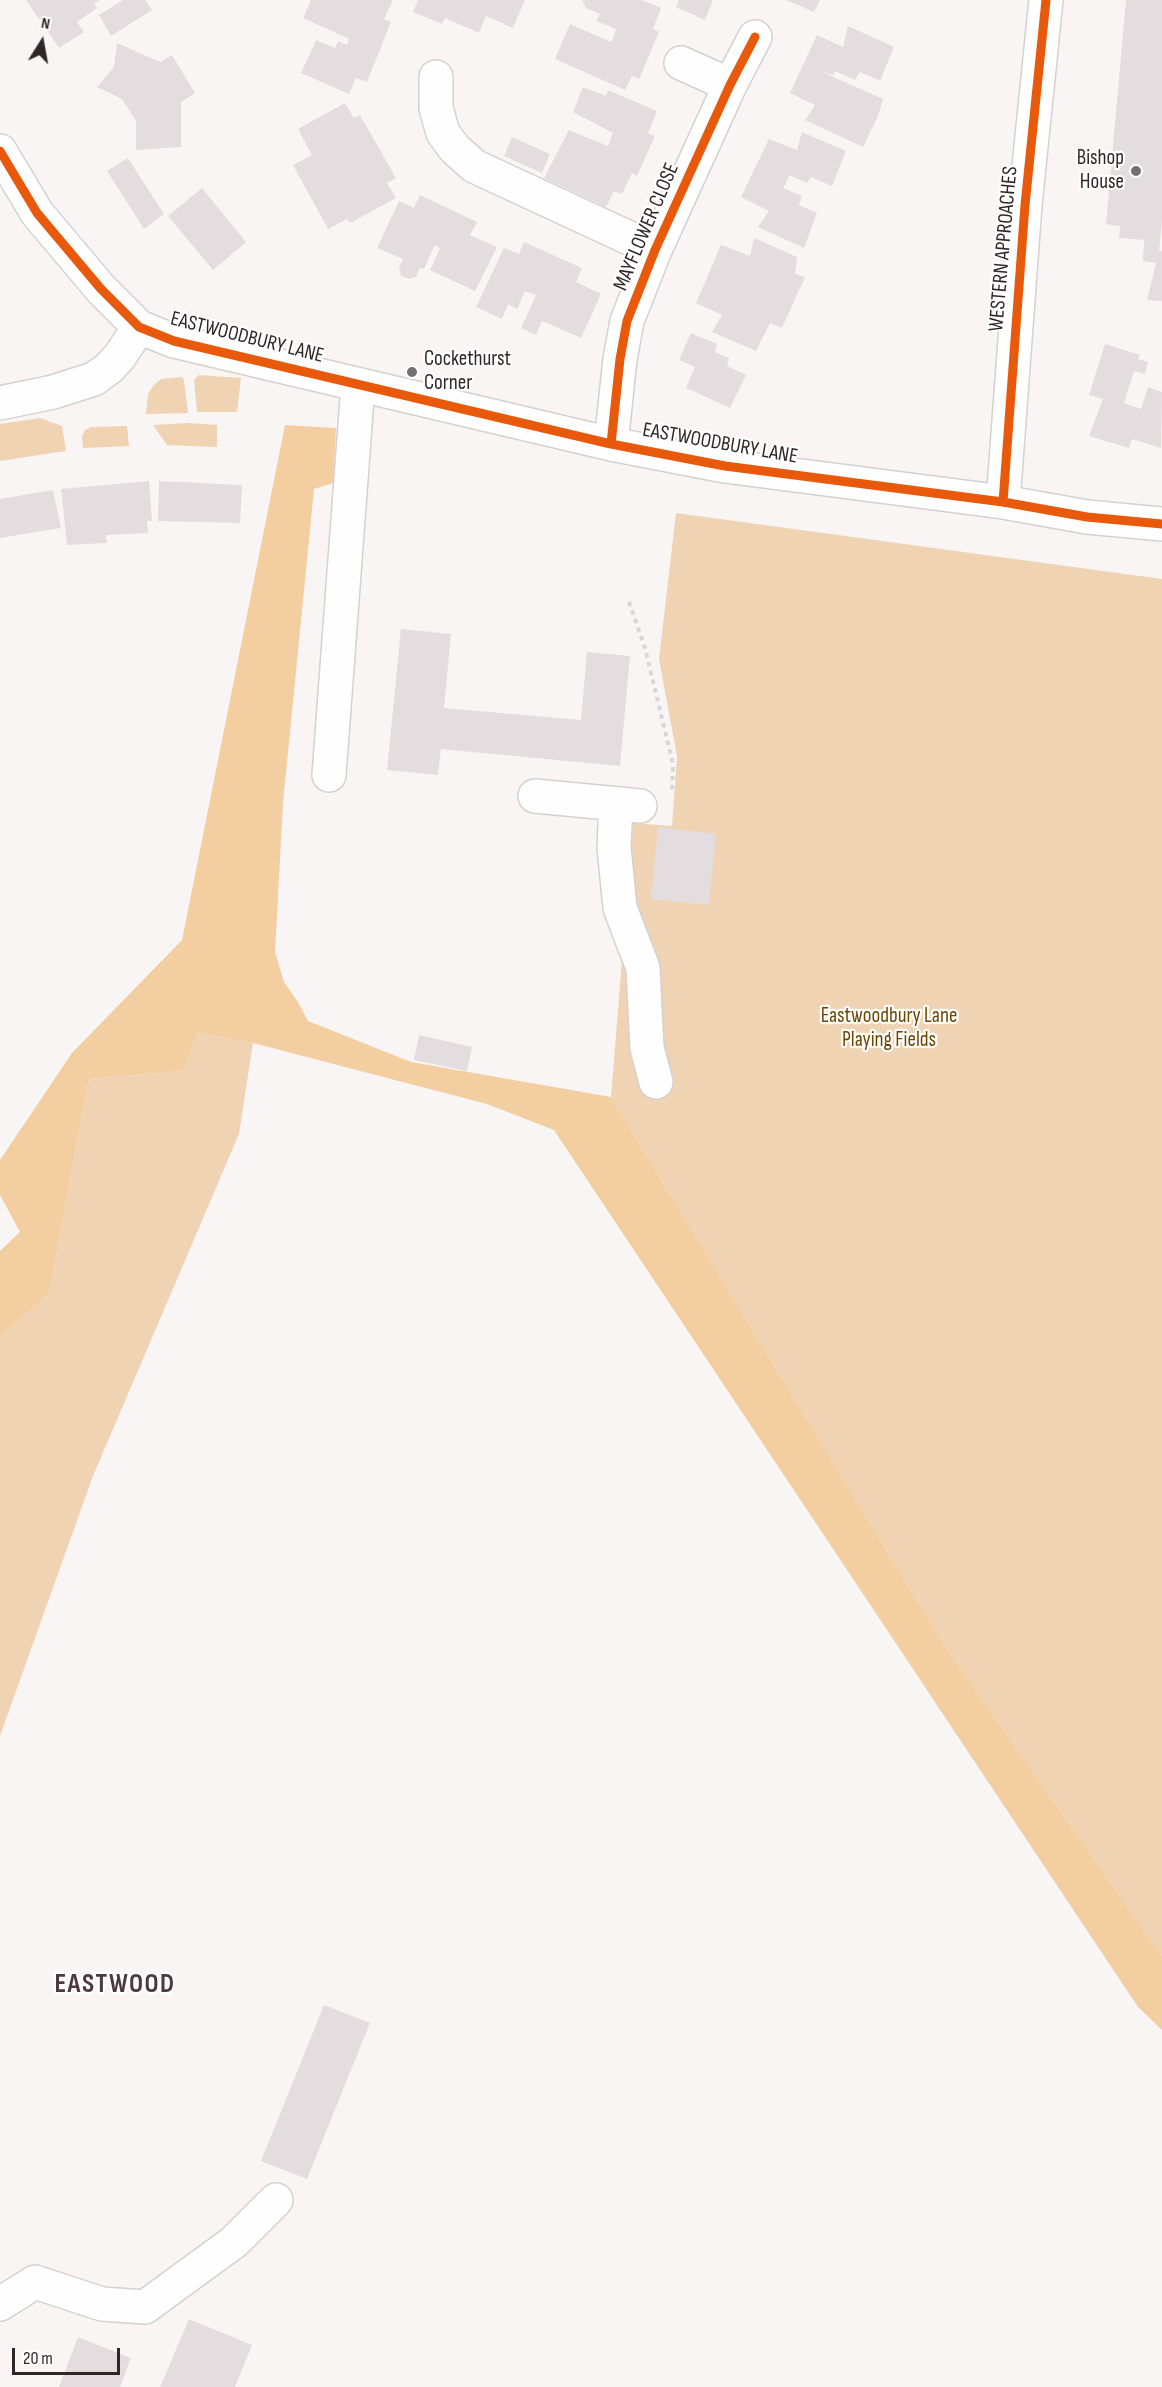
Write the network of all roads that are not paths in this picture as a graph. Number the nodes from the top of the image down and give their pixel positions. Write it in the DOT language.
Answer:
graph roads {
  1 [pos="1046,0"];
  2 [pos="755,37"];
  3 [pos="681,63"];
  4 [pos="436,77"];
  5 [pos="730,85"];
  6 [pos="0,151"];
  7 [pos="655,250"];
  8 [pos="139,327"];
  9 [pos="358,385"];
  10 [pos="0,403"];
  11 [pos="611,444"];
  12 [pos="1003,502"];
  13 [pos="1162,524"];
  14 [pos="329,775"];
  15 [pos="535,796"];
  16 [pos="656,1082"];
  17 [pos="276,2200"];
  18 [pos="0,2304"];
  1 -- 12 [label="street, WESTERN APPROACHES"];
  2 -- 5 [label="street, MAYFLOWER CLOSE"];
  3 -- 5 [label="street"];
  4 -- 7 [label="street, MAYFLOWER CLOSE"];
  5 -- 7 [label="street, MAYFLOWER CLOSE"];
  6 -- 8 [label="street"];
  7 -- 11 [label="street, MAYFLOWER CLOSE"];
  8 -- 9 [label="street, EASTWOODBURY LANE"];
  8 -- 10 [label="street"];
  9 -- 11 [label="street, EASTWOODBURY LANE"];
  9 -- 14 [label="street"];
  11 -- 12 [label="street, EASTWOODBURY LANE"];
  12 -- 13 [label="street, EASTWOODBURY LANE"];
  15 -- 16 [label="street"];
  17 -- 18 [label="street"];
}
